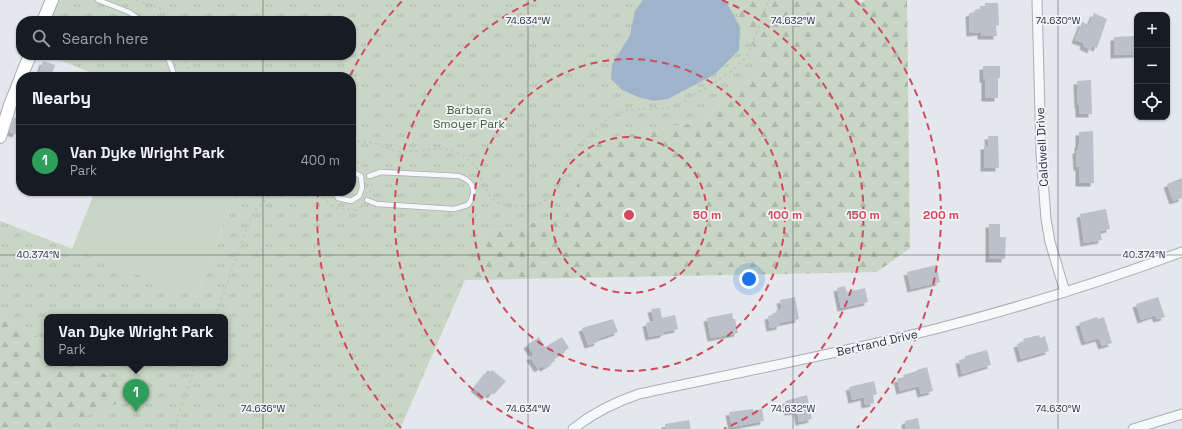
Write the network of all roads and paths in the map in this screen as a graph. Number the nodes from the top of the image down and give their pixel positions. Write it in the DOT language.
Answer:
graph roads {
  1 [pos="52,0"];
  2 [pos="98,0"];
  3 [pos="136,0"];
  4 [pos="769,0"];
  5 [pos="1037,0"];
  6 [pos="45,16"];
  7 [pos="135,16"];
  8 [pos="166,16"];
  9 [pos="28,60"];
  10 [pos="169,60"];
  11 [pos="185,60"];
  12 [pos="23,72"];
  13 [pos="173,72"];
  14 [pos="189,72"];
  15 [pos="16,90"];
  16 [pos="0,137"];
  17 [pos="356,142"];
  18 [pos="356,174"];
  19 [pos="369,176"];
  20 [pos="269,196"];
  21 [pos="337,196"];
  22 [pos="367,200"];
  23 [pos="1182,252"];
  24 [pos="1065,292"];
  25 [pos="216,314"];
  26 [pos="195,366"];
  27 [pos="1182,414"];
  28 [pos="176,429"];
  29 [pos="573,429"];
  30 [pos="1133,429"];
  1 -- 6 [label="street"];
  2 -- 7 [label="lane"];
  3 -- 8 [label="path"];
  4 -- 17 [label="path"];
  5 -- 24 [label="street, Caldwell Drive"];
  9 -- 12 [label="street"];
  10 -- 13 [label="lane"];
  11 -- 14 [label="path"];
  15 -- 16 [label="street"];
  18 -- 21 [label="lane"];
  19 -- 22 [label="lane"];
  20 -- 25 [label="path"];
  23 -- 24 [label="street, Bertrand Drive"];
  24 -- 29 [label="street, Bertrand Drive"];
  26 -- 28 [label="path"];
  27 -- 30 [label="street"];
}
